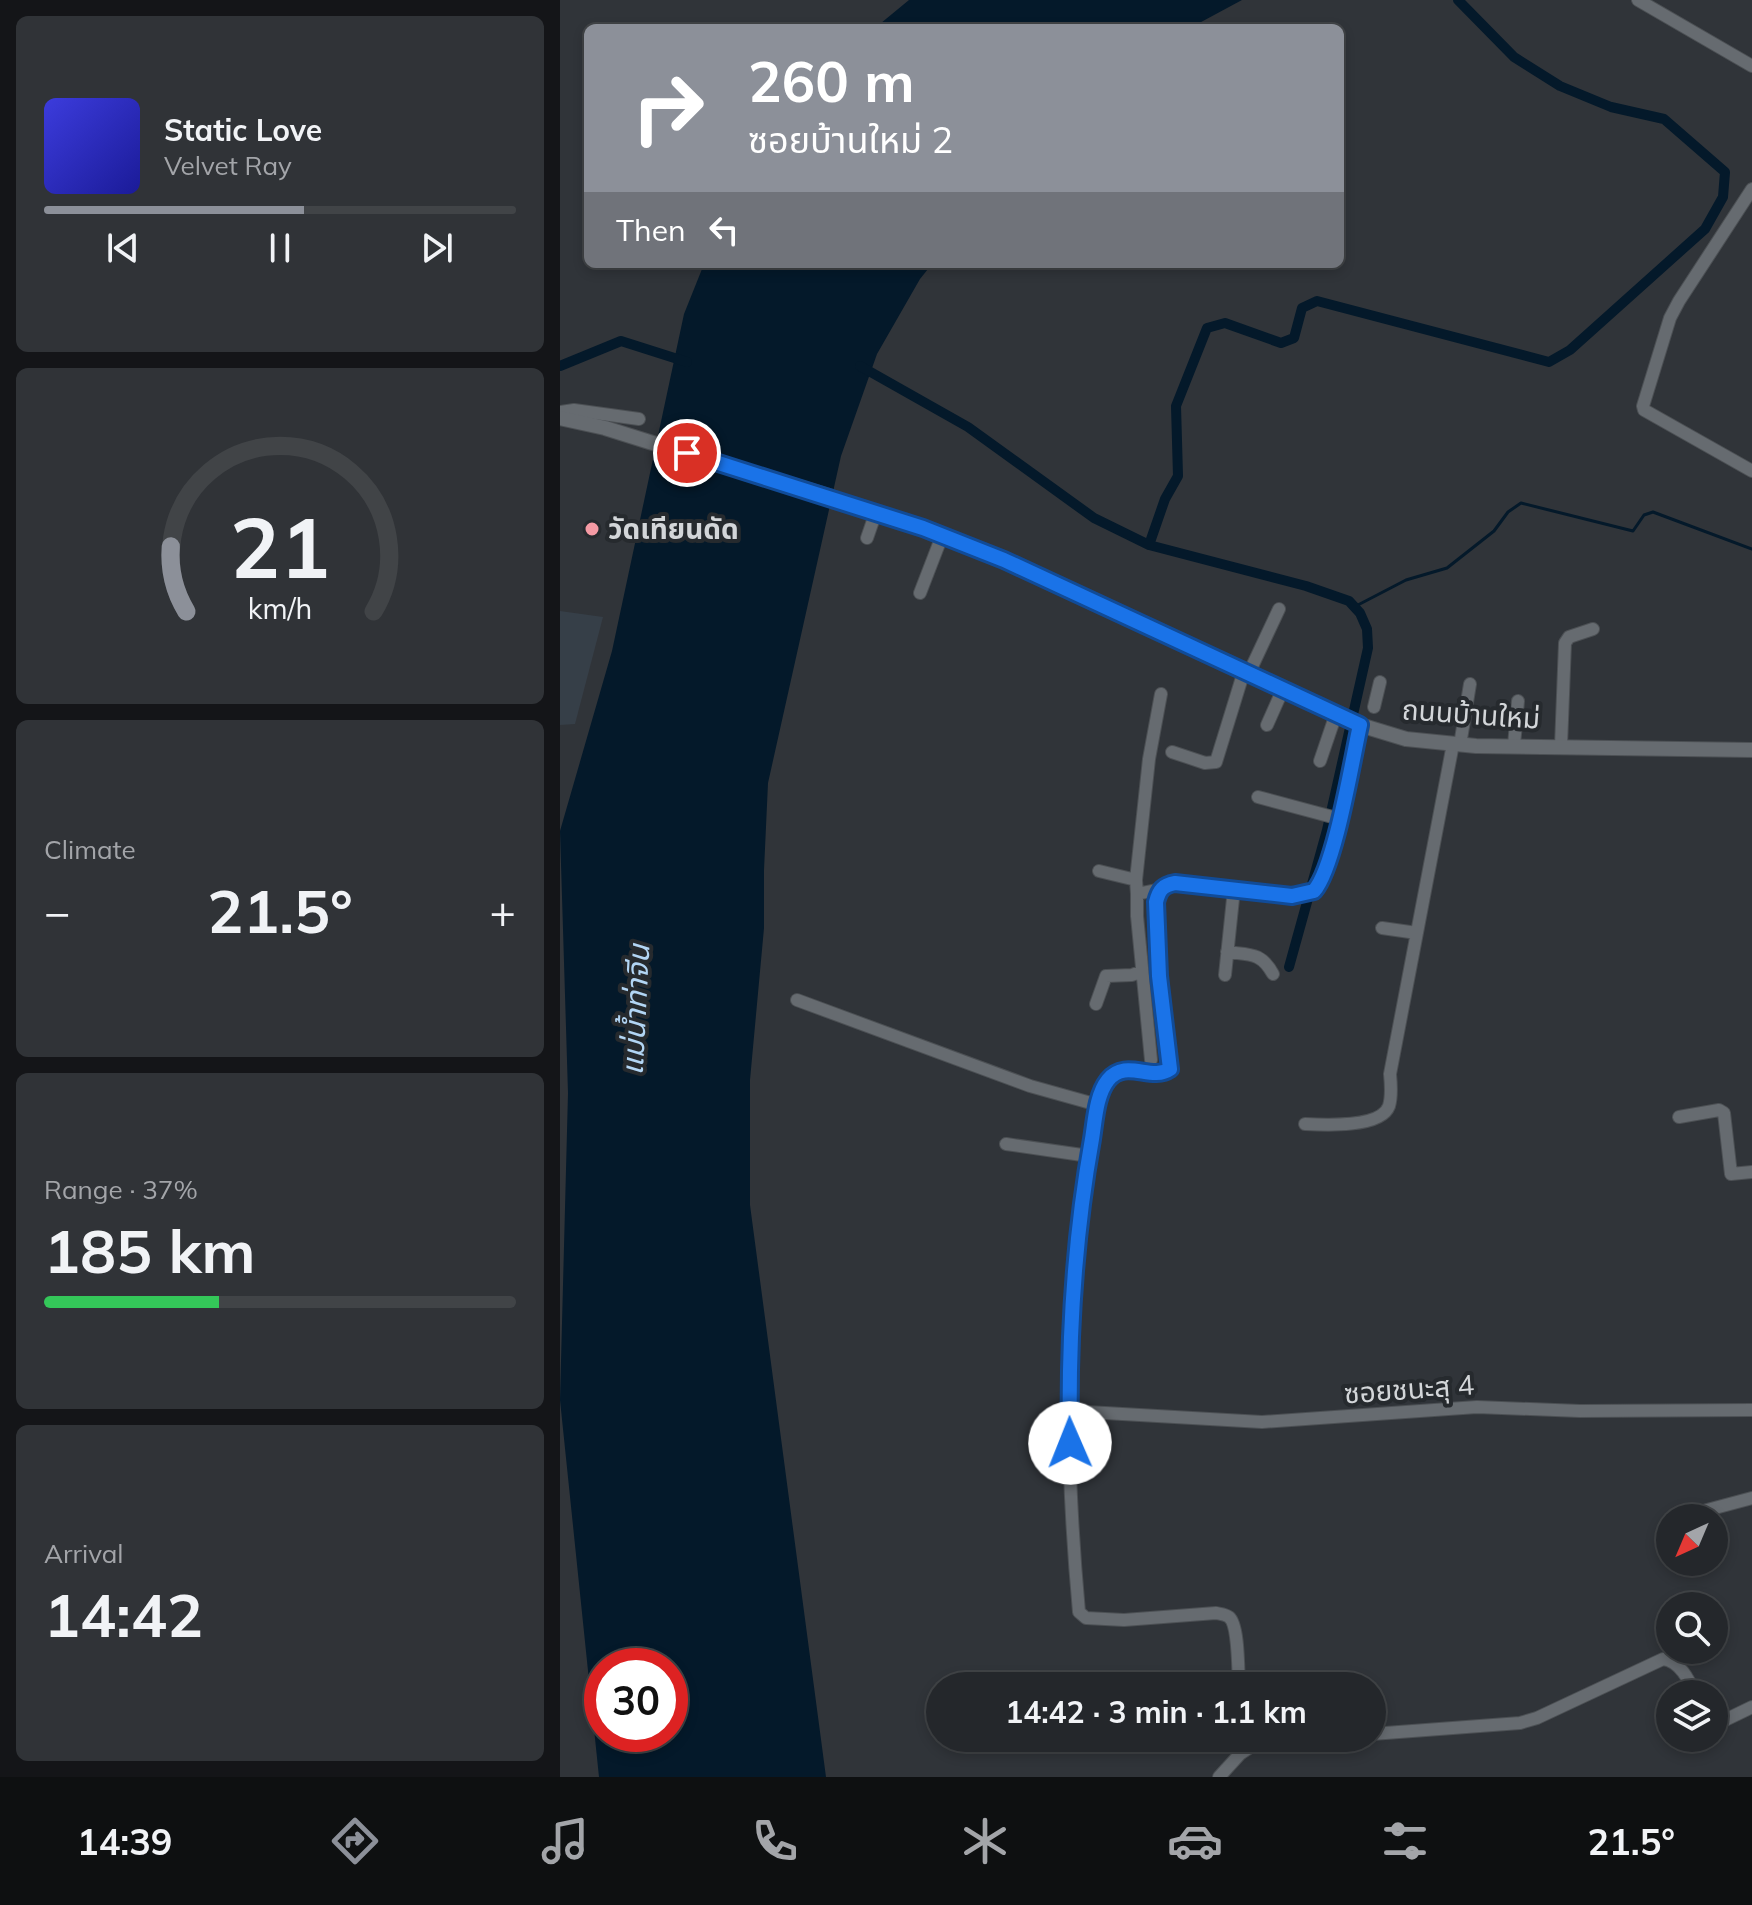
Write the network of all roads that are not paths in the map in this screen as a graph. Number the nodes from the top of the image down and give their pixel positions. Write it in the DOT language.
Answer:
graph roads {
  1 [pos="1638,0"];
  2 [pos="1752,66"];
  3 [pos="1752,189"];
  4 [pos="560,415"];
  5 [pos="639,419"];
  6 [pos="1752,471"];
  7 [pos="876,512"];
  8 [pos="942,536"];
  9 [pos="867,538"];
  10 [pos="920,593"];
  11 [pos="1279,609"];
  12 [pos="1593,629"];
  13 [pos="1246,672"];
  14 [pos="1380,682"];
  15 [pos="1470,684"];
  16 [pos="1283,689"];
  17 [pos="1161,694"];
  18 [pos="1518,701"];
  19 [pos="1336,714"];
  20 [pos="1368,719"];
  21 [pos="1267,725"];
  22 [pos="1456,744"];
  23 [pos="1514,745"];
  24 [pos="1561,746"];
  25 [pos="1752,750"];
  26 [pos="1172,752"];
  27 [pos="1320,761"];
  28 [pos="1258,797"];
  29 [pos="1340,819"];
  30 [pos="1099,871"];
  31 [pos="1136,880"];
  32 [pos="1161,889"];
  33 [pos="1234,889"];
  34 [pos="1137,894"];
  35 [pos="1382,928"];
  36 [pos="1417,933"];
  37 [pos="1227,952"];
  38 [pos="1142,971"];
  39 [pos="1273,974"];
  40 [pos="1225,975"];
  41 [pos="797,1000"];
  42 [pos="1096,1004"];
  43 [pos="1151,1060"];
  44 [pos="1098,1105"];
  45 [pos="1679,1117"];
  46 [pos="1305,1124"];
  47 [pos="1006,1144"];
  48 [pos="1089,1156"];
  49 [pos="1752,1172"];
  50 [pos="1752,1410"];
  51 [pos="1070,1411"];
  52 [pos="1752,1498"];
  53 [pos="1728,1504"];
  54 [pos="1238,1672"];
  55 [pos="1687,1680"];
  56 [pos="1752,1707"];
  57 [pos="1728,1719"];
  58 [pos="1386,1733"];
  59 [pos="1243,1752"];
  60 [pos="1219,1777"];
  1 -- 2 [label="street"];
  3 -- 6 [label="street"];
  4 -- 5 [label="street"];
  4 -- 7 [label="street, ถนนบ้านใหม่"];
  7 -- 8 [label="street, ถนนบ้านใหม่"];
  7 -- 9 [label="street"];
  8 -- 10 [label="street"];
  8 -- 13 [label="street, ถนนบ้านใหม่"];
  11 -- 13 [label="street"];
  12 -- 24 [label="street"];
  13 -- 16 [label="street, ถนนบ้านใหม่"];
  13 -- 26 [label="street"];
  14 -- 20 [label="street"];
  15 -- 22 [label="street"];
  16 -- 19 [label="street, ถนนบ้านใหม่"];
  16 -- 21 [label="street"];
  17 -- 31 [label="street"];
  18 -- 23 [label="street"];
  19 -- 20 [label="street, ถนนบ้านใหม่"];
  19 -- 27 [label="street"];
  20 -- 22 [label="street, ถนนบ้านใหม่"];
  20 -- 29 [label="street"];
  22 -- 23 [label="street, ถนนบ้านใหม่"];
  22 -- 36 [label="street"];
  23 -- 24 [label="street, ถนนบ้านใหม่"];
  24 -- 25 [label="street, ถนนบ้านใหม่"];
  28 -- 29 [label="street"];
  29 -- 33 [label="street"];
  30 -- 31 [label="street"];
  31 -- 34 [label="street"];
  32 -- 33 [label="street"];
  32 -- 34 [label="street"];
  32 -- 44 [label="street"];
  33 -- 37 [label="street"];
  34 -- 38 [label="street"];
  35 -- 36 [label="street"];
  36 -- 46 [label="street"];
  37 -- 39 [label="street"];
  37 -- 40 [label="street"];
  38 -- 42 [label="street"];
  38 -- 43 [label="street"];
  41 -- 44 [label="street"];
  44 -- 48 [label="street"];
  45 -- 49 [label="street"];
  47 -- 48 [label="street"];
  48 -- 51 [label="street"];
  50 -- 51 [label="street, ซอยชนะสุ 4"];
  51 -- 54 [label="street"];
  52 -- 53 [label="street"];
  55 -- 58 [label="street"];
  56 -- 57 [label="street"];
  59 -- 60 [label="street"];
}
